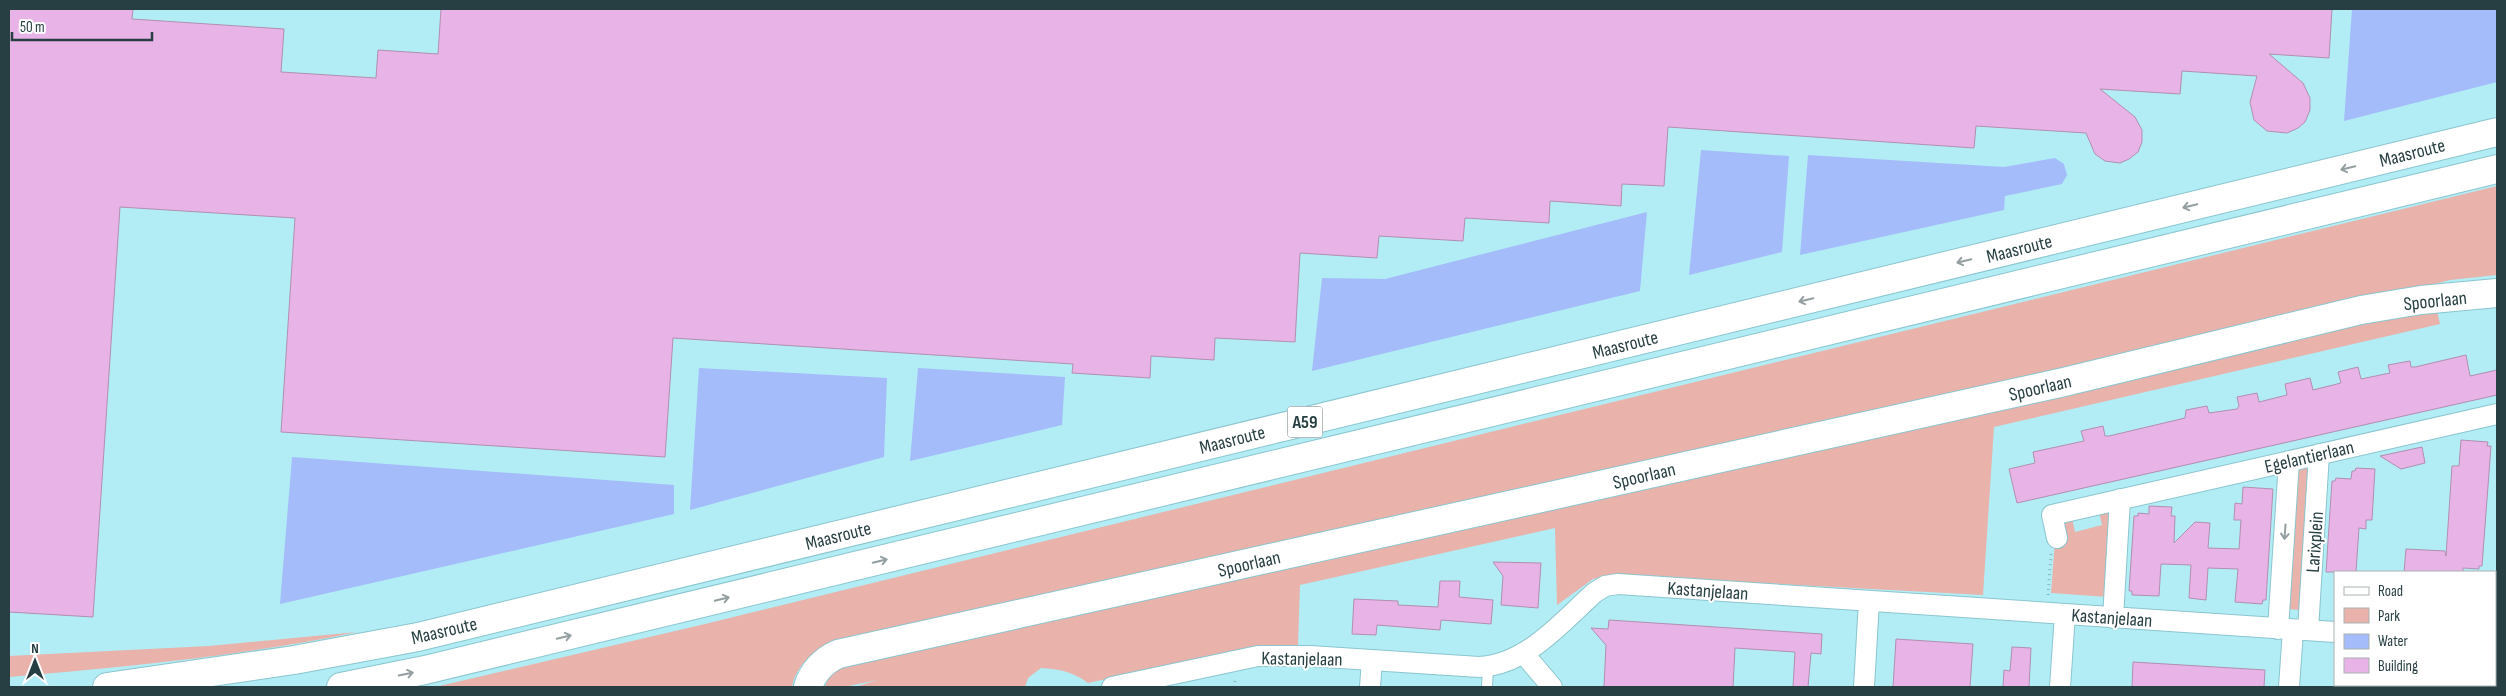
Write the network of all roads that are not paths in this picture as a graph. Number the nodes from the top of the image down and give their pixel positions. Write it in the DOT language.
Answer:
graph roads {
  1 [pos="2497,132"];
  2 [pos="2497,168"];
  3 [pos="2497,294"];
  4 [pos="2497,414"];
  5 [pos="2319,454"];
  6 [pos="2289,461"];
  7 [pos="2120,499"];
  8 [pos="2057,538"];
  9 [pos="1869,601"];
  10 [pos="2055,614"];
  11 [pos="2113,618"];
  12 [pos="2293,630"];
  13 [pos="2334,632"];
  14 [pos="1524,654"];
  15 [pos="1372,660"];
  16 [pos="1488,667"];
  17 [pos="107,687"];
  18 [pos="341,687"];
  19 [pos="808,687"];
  20 [pos="1112,687"];
  21 [pos="1370,687"];
  22 [pos="1487,687"];
  23 [pos="1552,687"];
  24 [pos="1864,687"];
  25 [pos="2060,687"];
  26 [pos="2289,687"];
  1 -- 17 [label="main road, Maasroute / A59, one-way"];
  18 -- 2 [label="main road, Maasroute / A59, one-way"];
  3 -- 19 [label="main road, Spoorlaan"];
  4 -- 5 [label="street, Egelantierlaan"];
  5 -- 6 [label="street, Egelantierlaan"];
  5 -- 12 [label="street, Larixplein"];
  6 -- 7 [label="street, Egelantierlaan"];
  6 -- 12 [label="street, Larixplein, one-way"];
  7 -- 8 [label="street, Egelantierlaan"];
  7 -- 11 [label="street"];
  9 -- 10 [label="street, Kastanjelaan"];
  9 -- 14 [label="street, Kastanjelaan"];
  9 -- 24 [label="street"];
  10 -- 11 [label="street, Kastanjelaan"];
  10 -- 25 [label="street"];
  11 -- 12 [label="street, Kastanjelaan"];
  12 -- 13 [label="street, Kastanjelaan"];
  12 -- 26 [label="street"];
  14 -- 16 [label="street, Kastanjelaan"];
  14 -- 23 [label="street"];
  15 -- 16 [label="street, Kastanjelaan"];
  15 -- 20 [label="street, Kastanjelaan"];
  15 -- 21 [label="street"];
  16 -- 22 [label="lane"];
}
